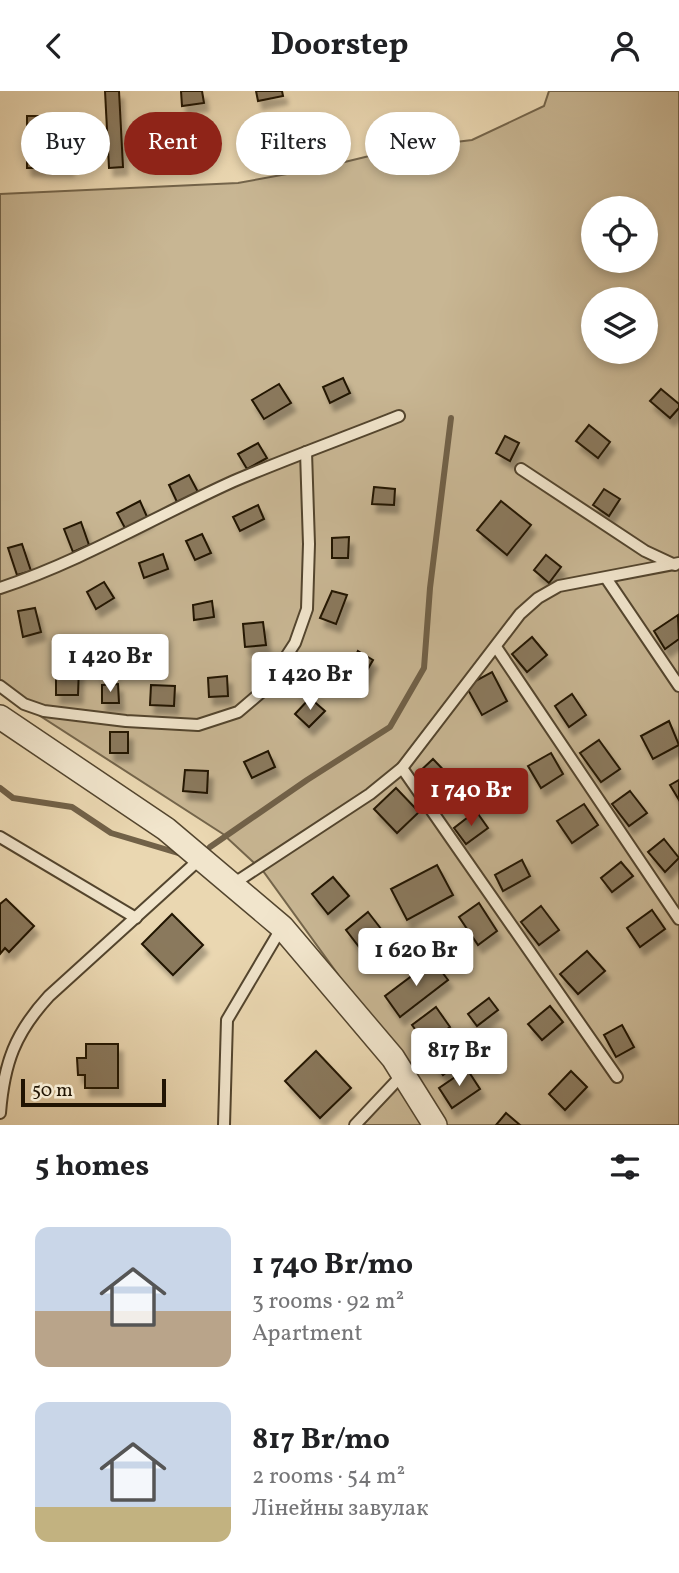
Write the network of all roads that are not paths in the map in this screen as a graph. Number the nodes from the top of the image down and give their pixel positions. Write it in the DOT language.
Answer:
graph roads {
  1 [pos="398,416"];
  2 [pos="306,452"];
  3 [pos="521,469"];
  4 [pos="677,564"];
  5 [pos="606,578"];
  6 [pos="0,587"];
  7 [pos="496,647"];
  8 [pos="0,686"];
  9 [pos="679,686"];
  10 [pos="0,717"];
  11 [pos="402,768"];
  12 [pos="0,837"];
  13 [pos="201,858"];
  14 [pos="233,884"];
  15 [pos="135,918"];
  16 [pos="679,919"];
  17 [pos="282,927"];
  18 [pos="403,1074"];
  19 [pos="617,1077"];
  20 [pos="0,1113"];
  21 [pos="224,1125"];
  22 [pos="355,1125"];
  23 [pos="435,1125"];
  1 -- 2 [label="lane"];
  2 -- 6 [label="lane"];
  2 -- 8 [label="lane"];
  3 -- 4 [label="lane"];
  4 -- 5 [label="lane"];
  5 -- 7 [label="lane"];
  5 -- 9 [label="lane"];
  7 -- 11 [label="lane"];
  7 -- 16 [label="lane"];
  10 -- 13 [label="street"];
  11 -- 14 [label="lane"];
  11 -- 19 [label="lane"];
  12 -- 15 [label="lane"];
  13 -- 14 [label="street"];
  13 -- 15 [label="lane"];
  14 -- 17 [label="street"];
  15 -- 20 [label="lane"];
  17 -- 18 [label="street"];
  17 -- 21 [label="lane"];
  18 -- 22 [label="lane"];
  18 -- 23 [label="street"];
}
